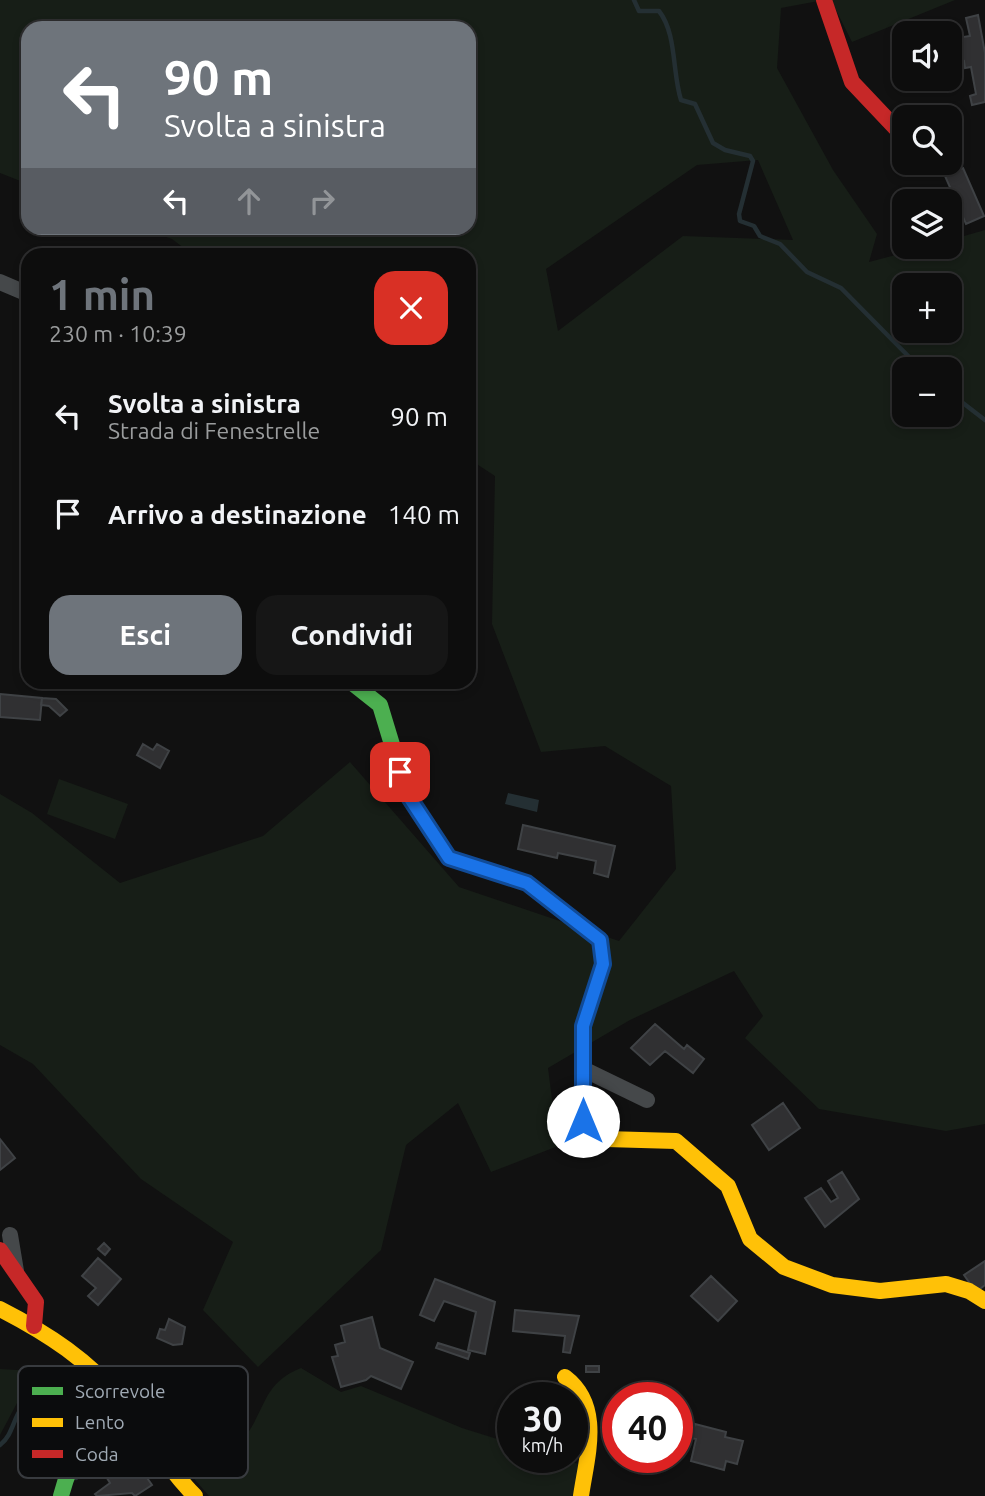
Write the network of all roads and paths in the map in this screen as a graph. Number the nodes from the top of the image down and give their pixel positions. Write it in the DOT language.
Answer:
graph roads {
  1 [pos="824,0"];
  2 [pos="892,124"];
  3 [pos="0,282"];
  4 [pos="21,290"];
  5 [pos="360,689"];
  6 [pos="583,1069"];
  7 [pos="647,1100"];
  8 [pos="10,1235"];
  9 [pos="0,1250"];
  10 [pos="16,1273"];
  11 [pos="985,1301"];
  12 [pos="0,1309"];
  13 [pos="34,1325"];
  14 [pos="87,1366"];
  15 [pos="565,1377"];
  16 [pos="64,1478"];
  17 [pos="181,1478"];
  18 [pos="61,1496"];
  19 [pos="195,1496"];
  20 [pos="580,1496"];
  1 -- 2 [label="street"];
  3 -- 4 [label="street"];
  5 -- 6 [label="street"];
  6 -- 7 [label="street"];
  6 -- 11 [label="street"];
  8 -- 10 [label="street"];
  9 -- 10 [label="street"];
  10 -- 13 [label="street"];
  12 -- 13 [label="street"];
  13 -- 14 [label="street"];
  15 -- 20 [label="street"];
  16 -- 18 [label="street"];
  17 -- 19 [label="street"];
}
